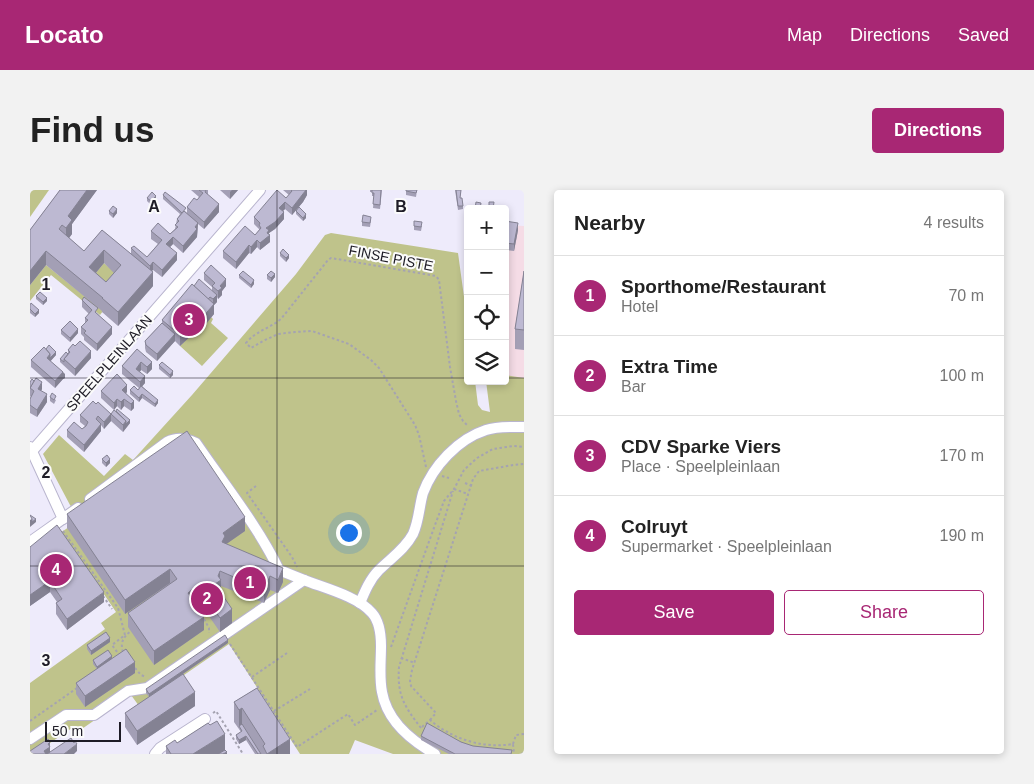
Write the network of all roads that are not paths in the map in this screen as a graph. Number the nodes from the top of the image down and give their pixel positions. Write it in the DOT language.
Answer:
graph roads {
  1 [pos="260,190"];
  2 [pos="524,427"];
  3 [pos="31,449"];
  4 [pos="63,519"];
  5 [pos="30,542"];
  6 [pos="304,580"];
  7 [pos="360,603"];
  8 [pos="205,719"];
  9 [pos="30,739"];
  10 [pos="155,754"];
  11 [pos="435,754"];
  1 -- 3 [label="street, SPEELPLEINLAAN"];
  2 -- 7 [label="street"];
  3 -- 4 [label="street, SPEELPLEINLAAN"];
  4 -- 5 [label="street"];
  4 -- 6 [label="street"];
  6 -- 7 [label="street"];
  6 -- 9 [label="street"];
  7 -- 11 [label="street"];
  8 -- 10 [label="street"];
}
